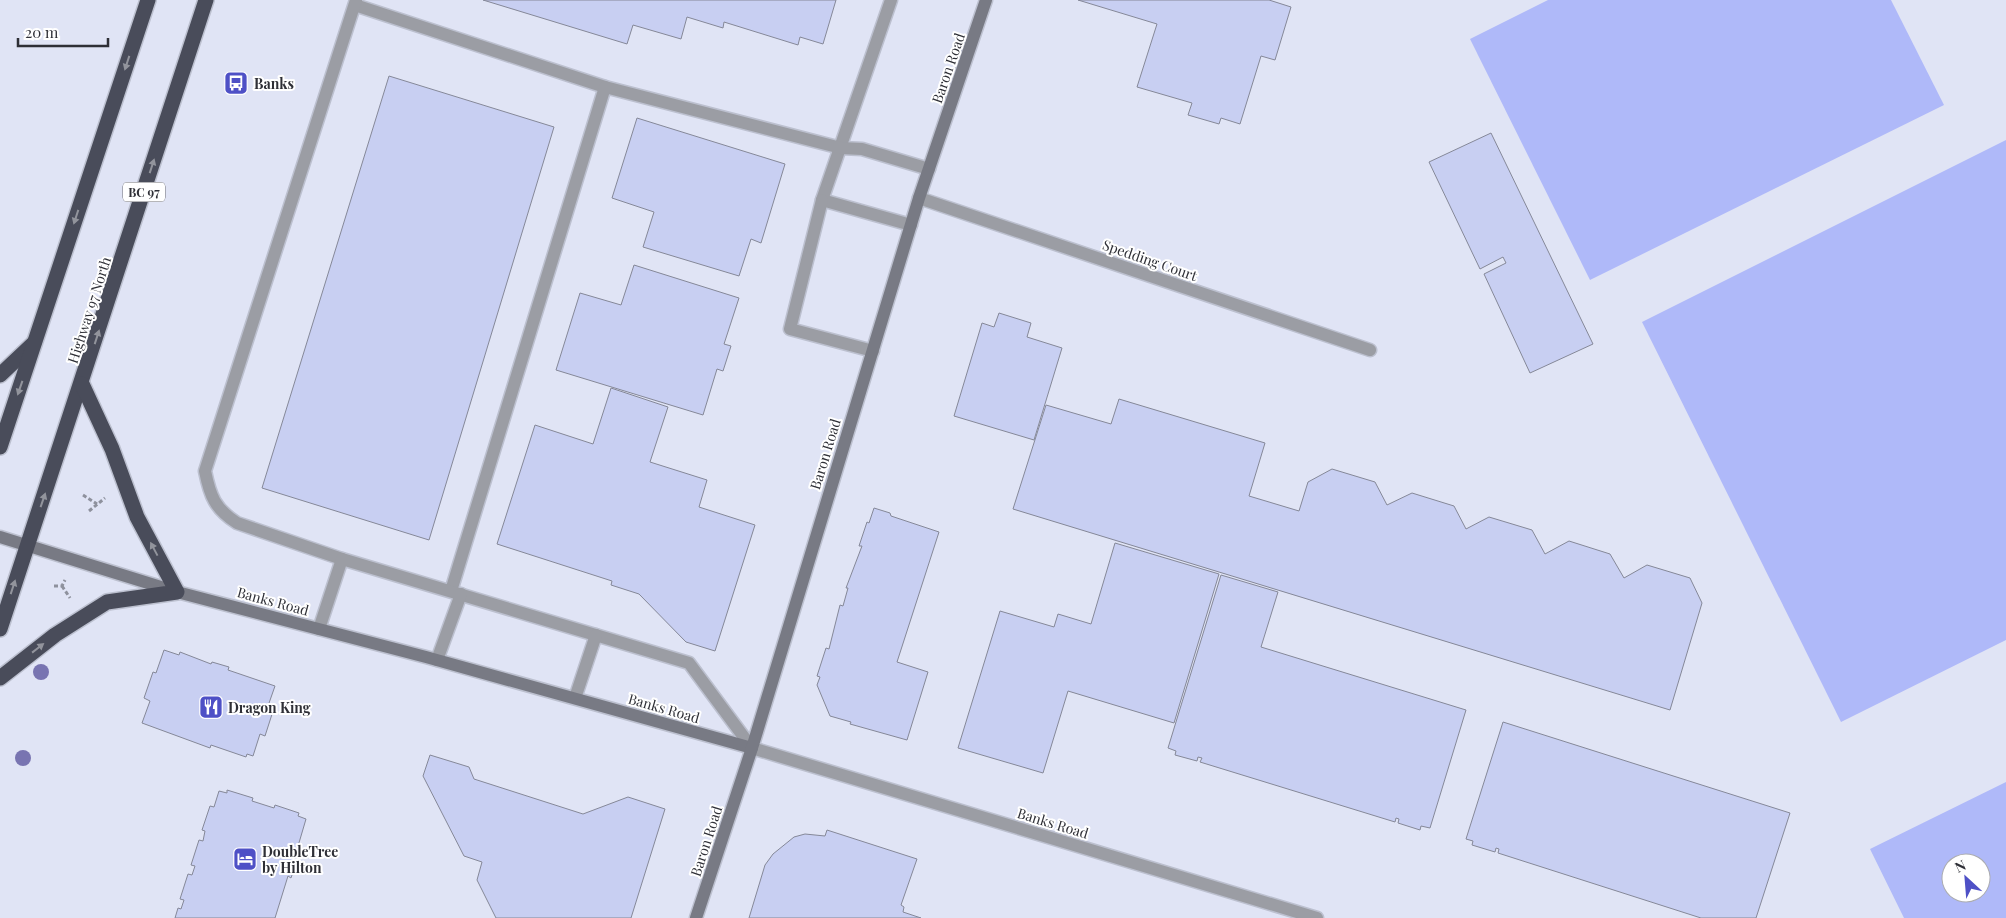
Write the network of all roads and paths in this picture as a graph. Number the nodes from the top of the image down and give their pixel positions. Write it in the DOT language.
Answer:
graph roads {
  1 [pos="148,0"];
  2 [pos="206,0"];
  3 [pos="891,0"];
  4 [pos="986,0"];
  5 [pos="355,3"];
  6 [pos="605,87"];
  7 [pos="841,148"];
  8 [pos="929,169"];
  9 [pos="919,198"];
  10 [pos="822,200"];
  11 [pos="911,225"];
  12 [pos="35,342"];
  13 [pos="873,350"];
  14 [pos="1370,350"];
  15 [pos="0,375"];
  16 [pos="82,384"];
  17 [pos="0,447"];
  18 [pos="83,495"];
  19 [pos="105,498"];
  20 [pos="97,504"];
  21 [pos="89,511"];
  22 [pos="0,537"];
  23 [pos="27,546"];
  24 [pos="342,558"];
  25 [pos="67,578"];
  26 [pos="54,586"];
  27 [pos="62,586"];
  28 [pos="178,592"];
  29 [pos="456,593"];
  30 [pos="70,600"];
  31 [pos="0,629"];
  32 [pos="319,629"];
  33 [pos="596,635"];
  34 [pos="437,660"];
  35 [pos="0,678"];
  36 [pos="575,698"];
  37 [pos="752,748"];
  38 [pos="696,918"];
  39 [pos="1317,918"];
  1 -- 12 [label="highway, one-way"];
  16 -- 2 [label="highway, Highway 97 North / BC 97, one-way"];
  3 -- 7 [label="street"];
  4 -- 8 [label="street, Baron Road"];
  5 -- 6 [label="street"];
  5 -- 24 [label="street"];
  6 -- 7 [label="street"];
  6 -- 29 [label="street"];
  7 -- 8 [label="street"];
  7 -- 10 [label="street"];
  8 -- 9 [label="street, Baron Road"];
  9 -- 11 [label="street, Baron Road"];
  9 -- 14 [label="street, Spedding Court"];
  10 -- 11 [label="street"];
  10 -- 13 [label="street"];
  11 -- 13 [label="street, Baron Road"];
  12 -- 15 [label="highway"];
  12 -- 17 [label="highway, one-way"];
  13 -- 37 [label="street, Baron Road"];
  23 -- 16 [label="highway, Highway 97 North / BC 97, one-way"];
  28 -- 16 [label="highway, one-way"];
  18 -- 20 [label="path"];
  19 -- 20 [label="path"];
  20 -- 21 [label="path"];
  22 -- 23 [label="street, Banks Road"];
  23 -- 28 [label="street, Banks Road"];
  31 -- 23 [label="highway, Highway 97 North / BC 97, one-way"];
  24 -- 29 [label="street"];
  24 -- 32 [label="street"];
  25 -- 27 [label="path"];
  26 -- 27 [label="path"];
  27 -- 30 [label="path"];
  28 -- 32 [label="street, Banks Road"];
  35 -- 28 [label="highway, one-way"];
  29 -- 33 [label="street"];
  29 -- 34 [label="street"];
  32 -- 34 [label="street, Banks Road"];
  33 -- 36 [label="street"];
  33 -- 37 [label="street"];
  34 -- 36 [label="street, Banks Road"];
  36 -- 37 [label="street, Banks Road"];
  37 -- 38 [label="street, Baron Road"];
  37 -- 39 [label="street, Banks Road"];
}
